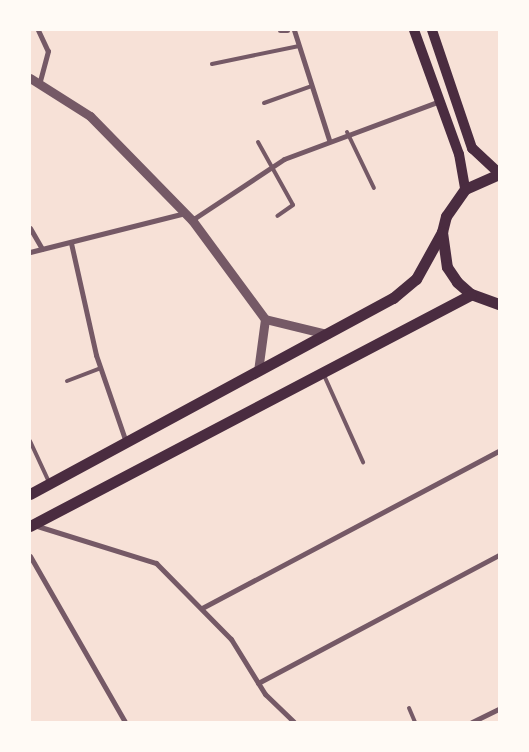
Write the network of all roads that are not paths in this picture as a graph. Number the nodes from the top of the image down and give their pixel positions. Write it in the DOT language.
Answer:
graph roads {
  1 [pos="38,30"];
  2 [pos="280,30"];
  3 [pos="287,30"];
  4 [pos="294,30"];
  5 [pos="414,30"];
  6 [pos="432,30"];
  7 [pos="299,46"];
  8 [pos="212,64"];
  9 [pos="30,78"];
  10 [pos="39,84"];
  11 [pos="312,86"];
  12 [pos="440,101"];
  13 [pos="264,104"];
  14 [pos="347,132"];
  15 [pos="329,140"];
  16 [pos="258,142"];
  17 [pos="274,166"];
  18 [pos="499,173"];
  19 [pos="374,188"];
  20 [pos="465,188"];
  21 [pos="185,213"];
  22 [pos="276,216"];
  23 [pos="192,220"];
  24 [pos="30,228"];
  25 [pos="442,232"];
  26 [pos="71,243"];
  27 [pos="42,249"];
  28 [pos="30,252"];
  29 [pos="471,294"];
  30 [pos="499,304"];
  31 [pos="265,319"];
  32 [pos="327,334"];
  33 [pos="100,368"];
  34 [pos="258,371"];
  35 [pos="322,371"];
  36 [pos="67,381"];
  37 [pos="30,441"];
  38 [pos="127,445"];
  39 [pos="499,451"];
  40 [pos="363,462"];
  41 [pos="50,484"];
  42 [pos="30,494"];
  43 [pos="32,525"];
  44 [pos="499,555"];
  45 [pos="30,556"];
  46 [pos="202,608"];
  47 [pos="258,683"];
  48 [pos="410,708"];
  49 [pos="499,709"];
  50 [pos="125,722"];
  51 [pos="294,722"];
  52 [pos="415,722"];
  53 [pos="472,722"];
  1 -- 10 [label="street"];
  2 -- 3 [label="street"];
  4 -- 7 [label="street"];
  5 -- 12 [label="main road"];
  6 -- 18 [label="main road"];
  7 -- 8 [label="lane"];
  7 -- 11 [label="street"];
  9 -- 10 [label="street"];
  10 -- 21 [label="street"];
  11 -- 13 [label="lane"];
  11 -- 15 [label="street"];
  12 -- 14 [label="street"];
  12 -- 20 [label="main road"];
  14 -- 15 [label="street"];
  14 -- 19 [label="lane"];
  15 -- 17 [label="street"];
  16 -- 17 [label="lane"];
  17 -- 22 [label="lane"];
  17 -- 23 [label="street"];
  18 -- 20 [label="main road"];
  20 -- 25 [label="main road"];
  21 -- 23 [label="street"];
  21 -- 26 [label="street"];
  23 -- 31 [label="street"];
  24 -- 27 [label="street"];
  25 -- 29 [label="main road"];
  25 -- 32 [label="main road"];
  26 -- 27 [label="street"];
  26 -- 33 [label="street"];
  27 -- 28 [label="street"];
  29 -- 30 [label="main road"];
  29 -- 35 [label="main road"];
  31 -- 32 [label="street"];
  31 -- 34 [label="street"];
  32 -- 34 [label="main road"];
  33 -- 36 [label="lane"];
  33 -- 38 [label="street"];
  34 -- 38 [label="main road"];
  35 -- 40 [label="lane"];
  35 -- 43 [label="main road"];
  37 -- 41 [label="lane"];
  38 -- 41 [label="main road"];
  39 -- 46 [label="street"];
  41 -- 42 [label="main road"];
  43 -- 46 [label="street"];
  44 -- 47 [label="street"];
  45 -- 50 [label="street"];
  46 -- 47 [label="street"];
  47 -- 51 [label="street"];
  48 -- 52 [label="lane"];
  49 -- 53 [label="street"];
}
